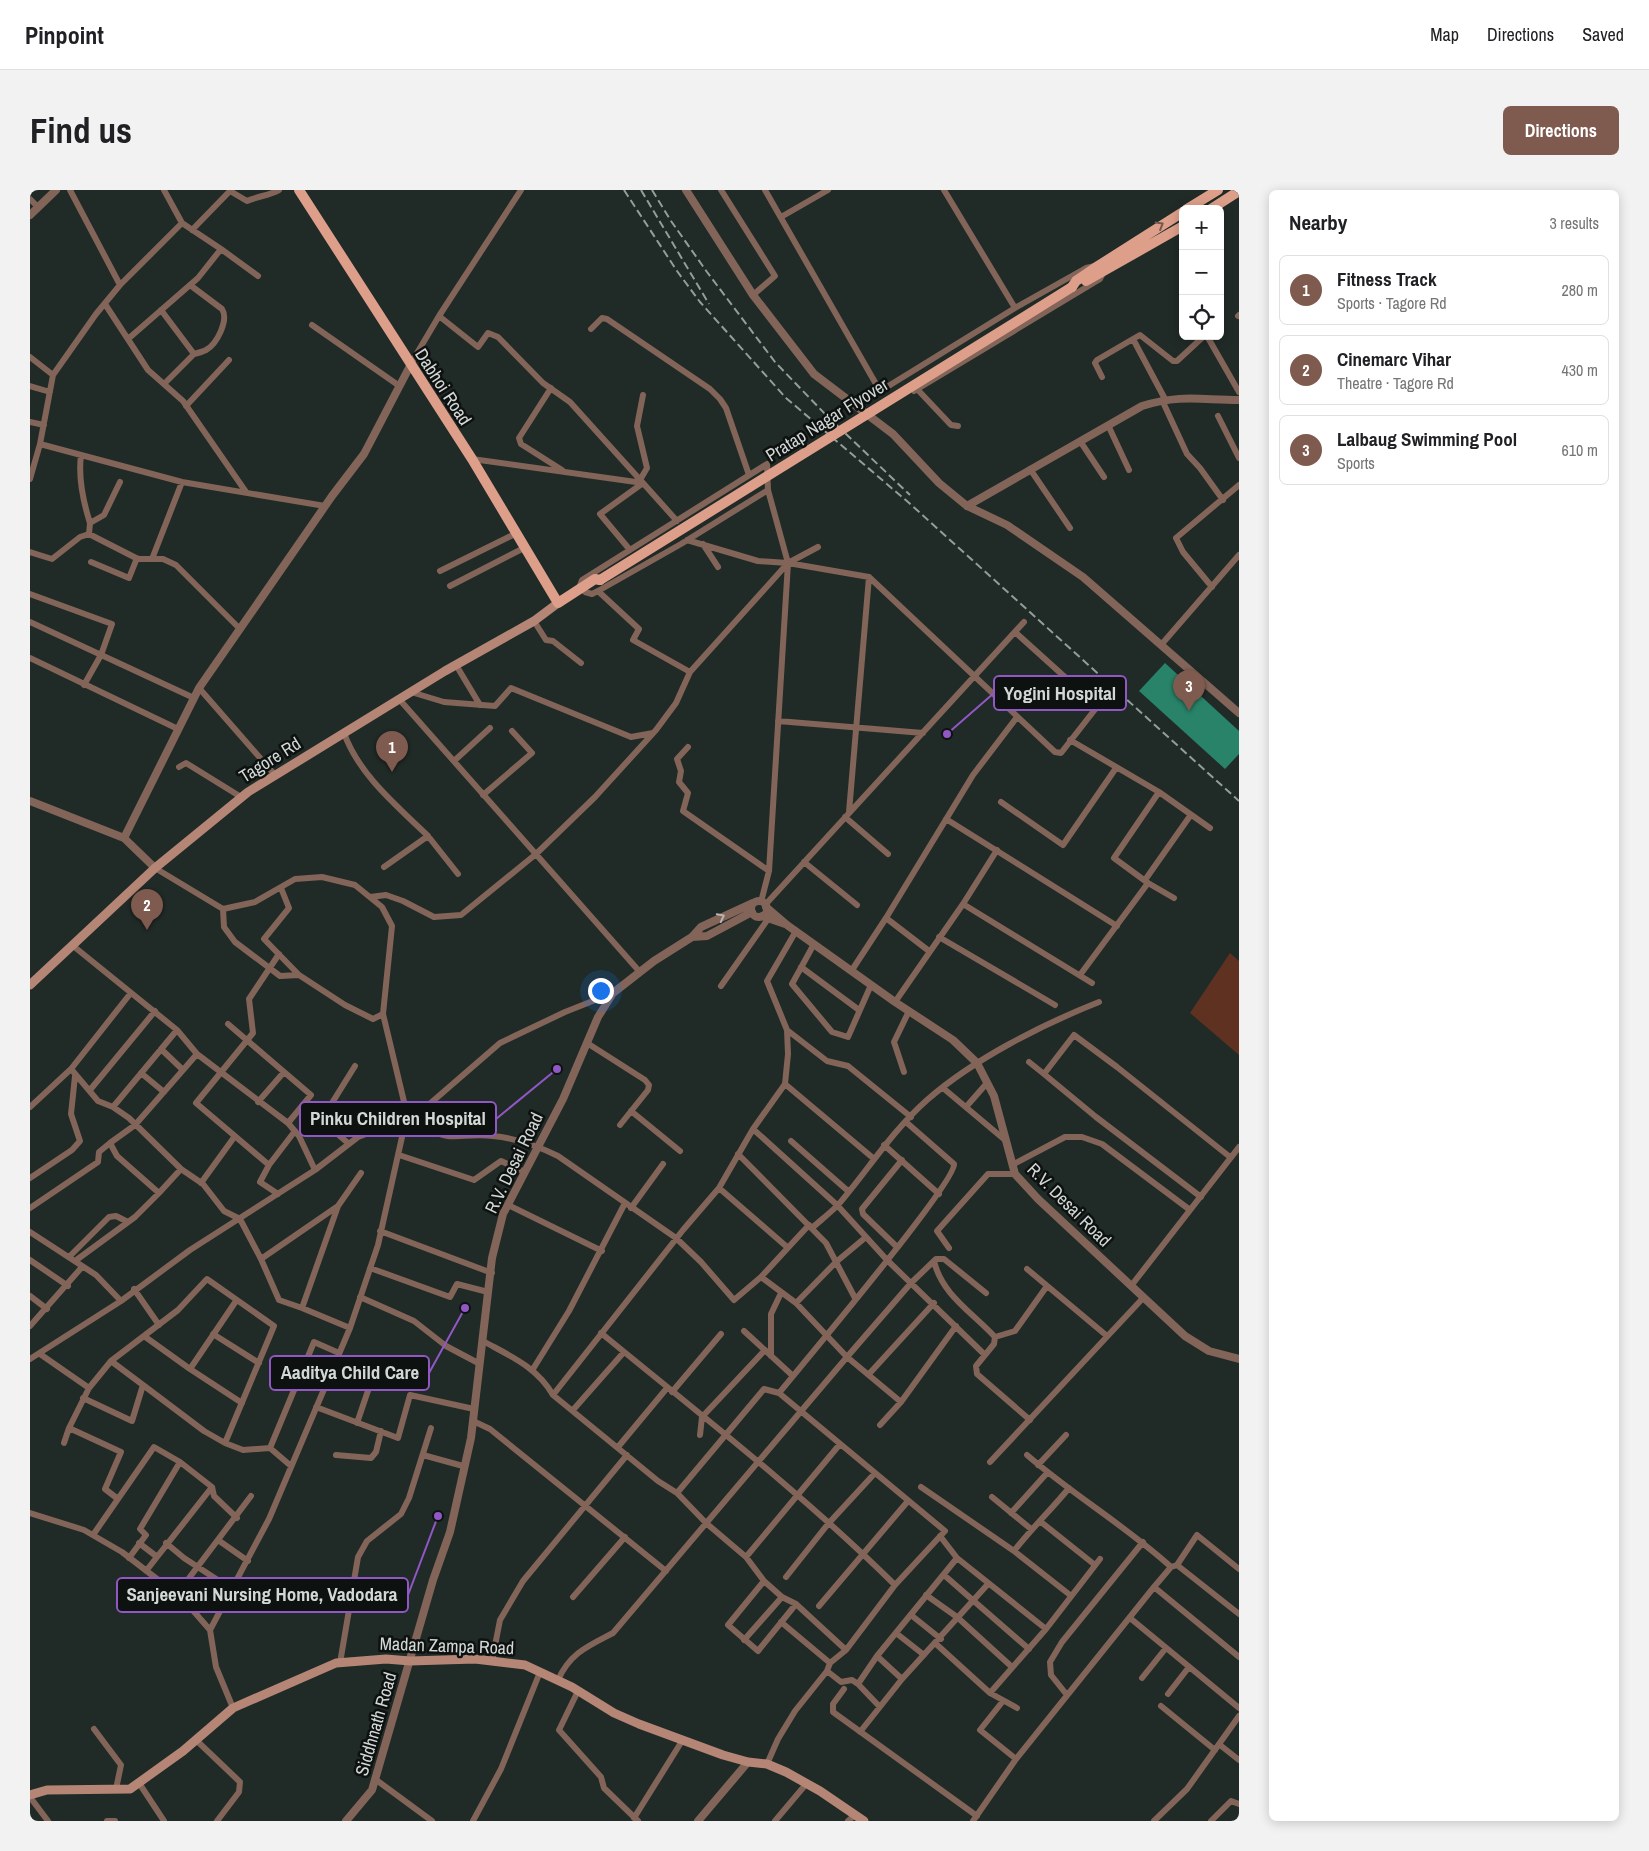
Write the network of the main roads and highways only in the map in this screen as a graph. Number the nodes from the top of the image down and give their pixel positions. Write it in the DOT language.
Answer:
graph roads {
  1 [pos="299,190"];
  2 [pos="1218,190"];
  3 [pos="1238,194"];
  4 [pos="1194,205"];
  5 [pos="1218,205"];
  6 [pos="1179,214"];
  7 [pos="1179,228"];
  8 [pos="1137,240"];
  9 [pos="1142,250"];
  10 [pos="1096,272"];
  11 [pos="558,603"];
  12 [pos="30,985"];
  13 [pos="30,1796"];
  14 [pos="852,1818"];
  15 [pos="864,1821"];
  1 -- 11 [label="main road, Dabhoi Road"];
  2 -- 4 [label="main road"];
  3 -- 5 [label="main road"];
  8 -- 6 [label="main road, one-way"];
  7 -- 9 [label="main road"];
  8 -- 9 [label="main road"];
  8 -- 10 [label="main road"];
  9 -- 10 [label="main road"];
  10 -- 11 [label="main road, Pratap Nagar Flyover, bridge"];
  11 -- 12 [label="main road, Tagore Rd"];
  13 -- 14 [label="main road, Madan Zampa Road"];
  14 -- 15 [label="main road, Madan Zampa Road"];
}
